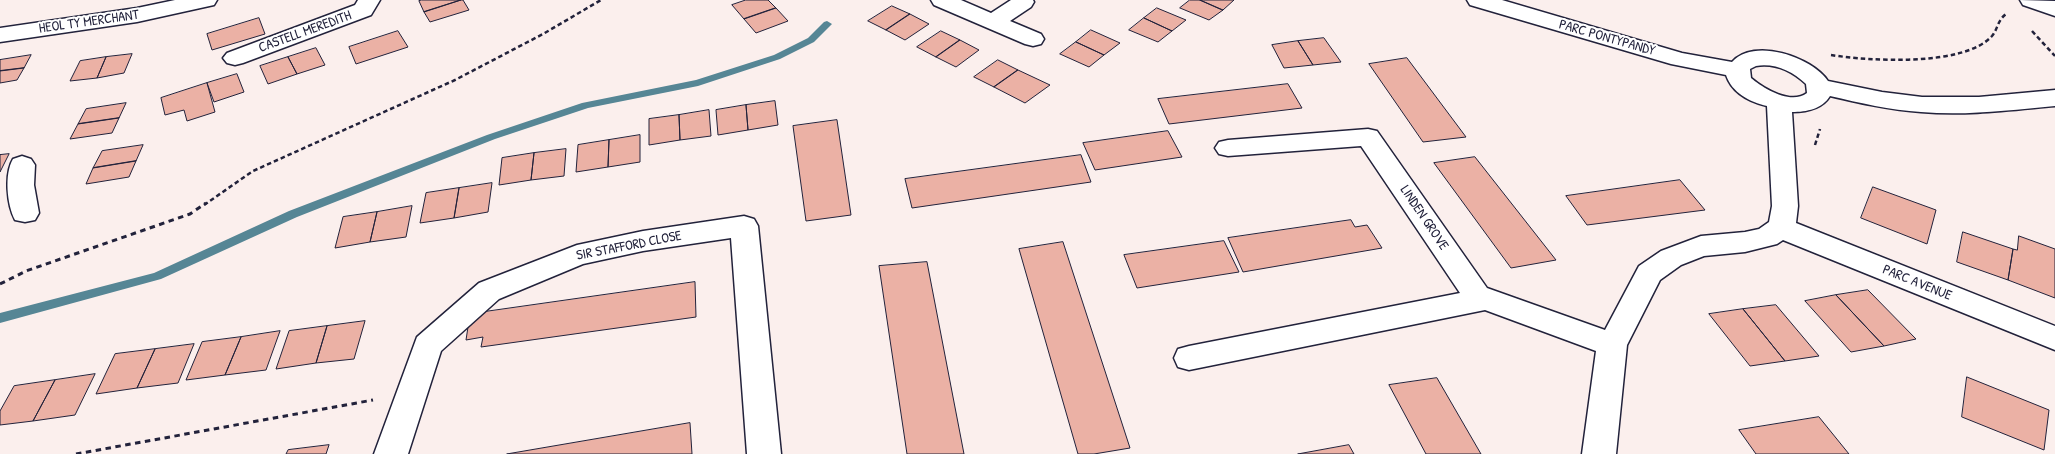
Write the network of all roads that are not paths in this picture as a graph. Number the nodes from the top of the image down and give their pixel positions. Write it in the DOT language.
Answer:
graph roads {
  1 [pos="206,0"];
  2 [pos="369,0"];
  3 [pos="942,0"];
  4 [pos="1478,0"];
  5 [pos="1023,2"];
  6 [pos="2022,4"];
  7 [pos="2055,8"];
  8 [pos="993,22"];
  9 [pos="0,35"];
  10 [pos="1033,39"];
  11 [pos="235,58"];
  12 [pos="1737,70"];
  13 [pos="1820,87"];
  14 [pos="2055,98"];
  15 [pos="1779,102"];
  16 [pos="1228,148"];
  17 [pos="15,181"];
  18 [pos="25,213"];
  19 [pos="1780,228"];
  20 [pos="1487,299"];
  21 [pos="2055,338"];
  22 [pos="1612,345"];
  23 [pos="1189,358"];
  24 [pos="1600,453"];
  25 [pos="391,454"];
  26 [pos="764,454"];
  1 -- 9 [label="street, HEOL TY MERCHANT"];
  2 -- 11 [label="street, CASTELL MEREDITH"];
  3 -- 8 [label="street"];
  4 -- 12 [label="street, PARC PONTYPANDY"];
  5 -- 8 [label="street"];
  6 -- 7 [label="street"];
  8 -- 10 [label="street"];
  12 -- 13 [label="street"];
  12 -- 15 [label="street"];
  13 -- 14 [label="street"];
  13 -- 15 [label="street"];
  15 -- 19 [label="street"];
  16 -- 20 [label="street, LINDEN GROVE"];
  17 -- 18 [label="street"];
  19 -- 21 [label="street, PARC AVENUE"];
  19 -- 22 [label="street"];
  20 -- 22 [label="street, LINDEN GROVE"];
  20 -- 23 [label="street"];
  22 -- 24 [label="street"];
  25 -- 26 [label="street, SIR STAFFORD CLOSE"];
}
